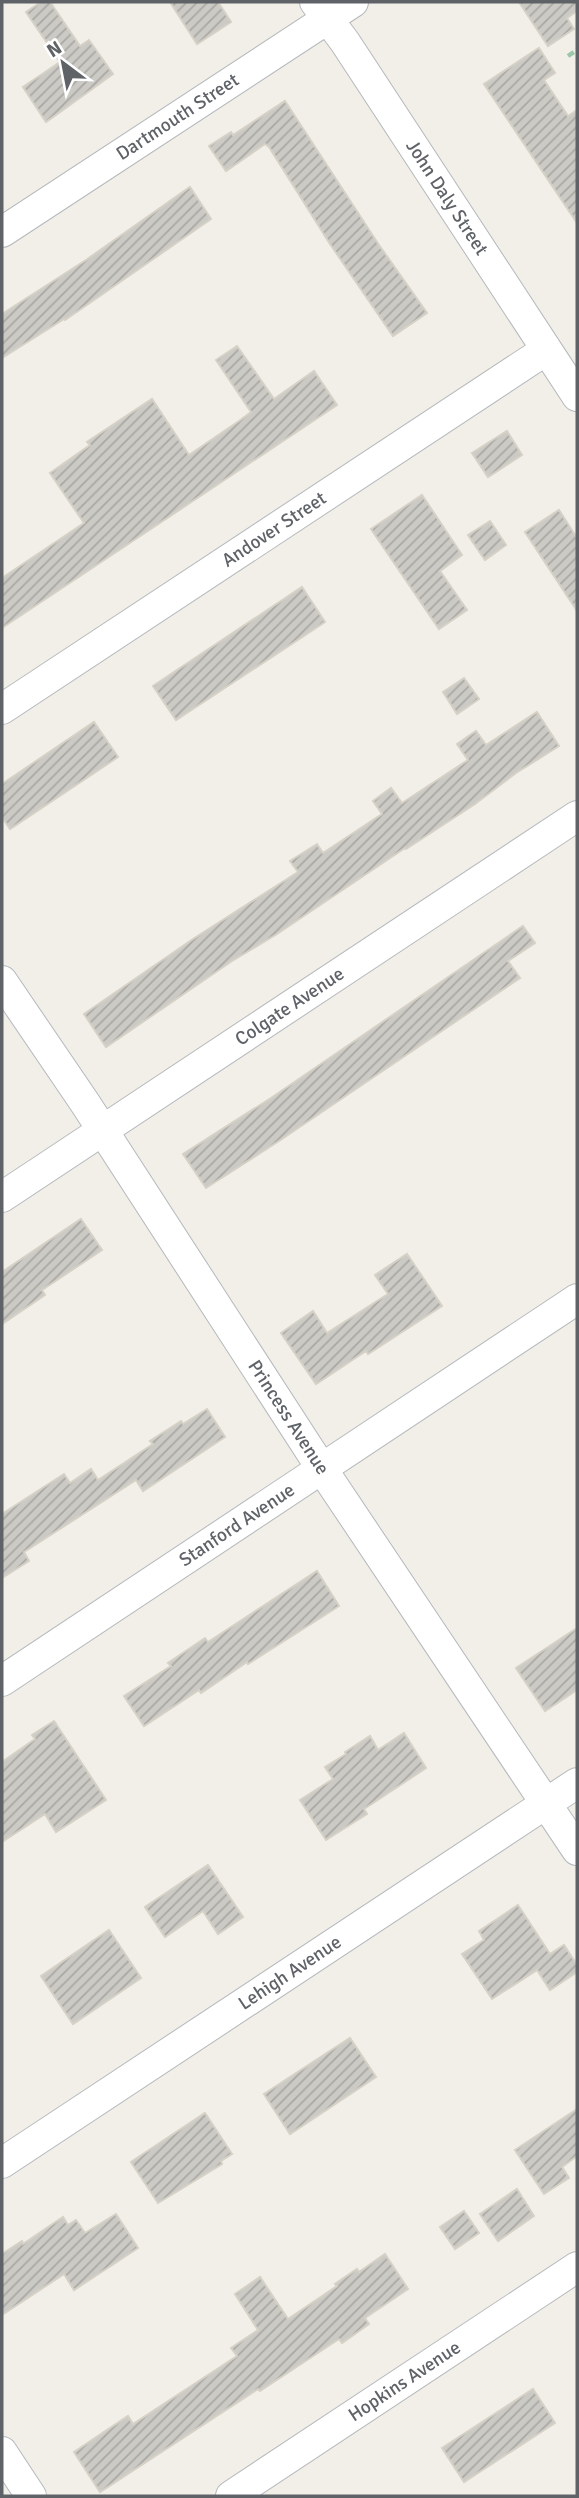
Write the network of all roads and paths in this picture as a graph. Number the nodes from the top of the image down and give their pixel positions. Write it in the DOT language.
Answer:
graph roads {
  1 [pos="353,2"];
  2 [pos="321,10"];
  3 [pos="577,50"];
  4 [pos="568,56"];
  5 [pos="2,232"];
  6 [pos="546,350"];
  7 [pos="577,396"];
  8 [pos="2,709"];
  9 [pos="577,816"];
  10 [pos="2,981"];
  11 [pos="102,1131"];
  12 [pos="2,1198"];
  13 [pos="577,1299"];
  14 [pos="322,1469"];
  15 [pos="2,1681"];
  16 [pos="577,1783"];
  17 [pos="546,1804"];
  18 [pos="577,1850"];
  19 [pos="2,2163"];
  20 [pos="577,2267"];
  21 [pos="2,2452"];
  22 [pos="31,2496"];
  23 [pos="232,2496"];
  1 -- 2 [label="street, Dartmouth Street"];
  2 -- 5 [label="street, Dartmouth Street"];
  2 -- 6 [label="street, John Daly Street"];
  3 -- 4 [label="path"];
  6 -- 7 [label="street, John Daly Street"];
  6 -- 8 [label="street, Andover Street"];
  9 -- 11 [label="street, Colgate Avenue"];
  10 -- 11 [label="street, Princess Avenue"];
  11 -- 12 [label="street, Colgate Avenue"];
  11 -- 14 [label="street, Princess Avenue"];
  13 -- 14 [label="street, Stanford Avenue"];
  14 -- 15 [label="street, Stanford Avenue"];
  14 -- 17 [label="street, Princess Avenue"];
  16 -- 17 [label="street, Lehigh Avenue"];
  17 -- 18 [label="street, Princess Avenue"];
  17 -- 19 [label="street, Lehigh Avenue"];
  20 -- 23 [label="street, Hopkins Avenue"];
  21 -- 22 [label="street"];
}
